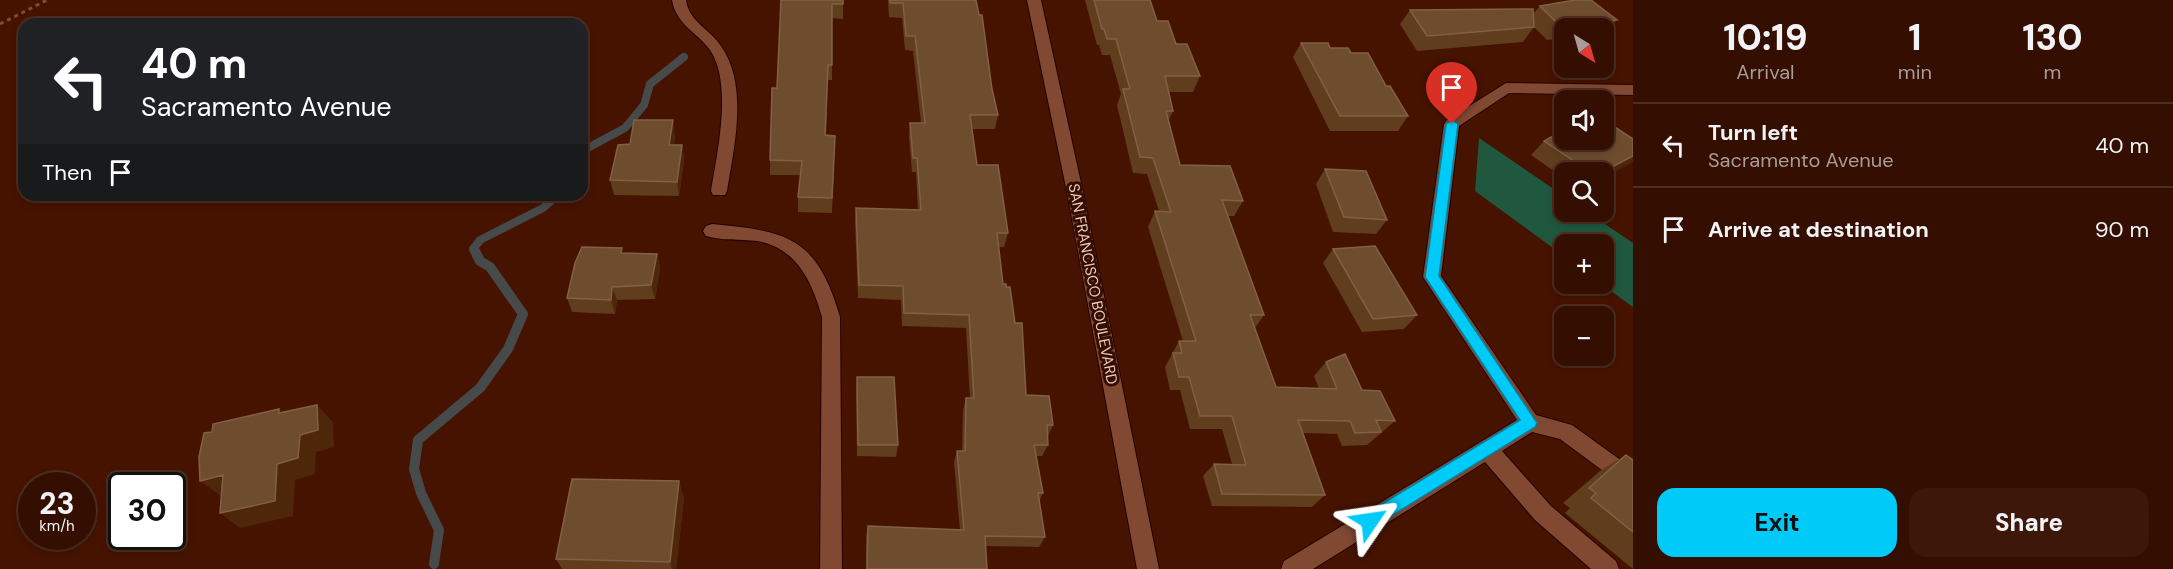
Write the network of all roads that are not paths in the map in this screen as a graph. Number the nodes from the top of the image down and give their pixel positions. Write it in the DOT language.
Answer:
graph roads {
  1 [pos="679,0"];
  2 [pos="1034,0"];
  3 [pos="1633,90"];
  4 [pos="719,191"];
  5 [pos="712,231"];
  6 [pos="1530,423"];
  7 [pos="1487,449"];
  8 [pos="1633,481"];
  9 [pos="831,569"];
  10 [pos="1148,569"];
  11 [pos="1292,569"];
  12 [pos="1608,569"];
  1 -- 4 [label="street"];
  2 -- 10 [label="street, SAN FRANCISCO BOULEVARD"];
  3 -- 6 [label="street"];
  5 -- 9 [label="street"];
  6 -- 7 [label="street"];
  6 -- 8 [label="street"];
  7 -- 11 [label="street"];
  7 -- 12 [label="street"];
}
